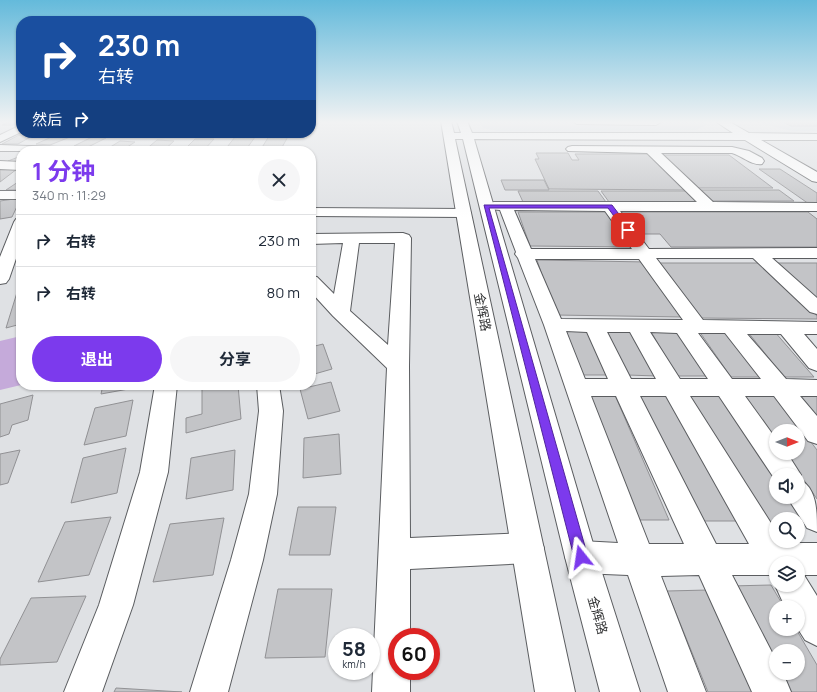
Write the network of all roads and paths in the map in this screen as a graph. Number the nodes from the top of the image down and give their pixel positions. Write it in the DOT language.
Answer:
graph roads {
  1 [pos="465,153"];
  2 [pos="654,153"];
  3 [pos="745,153"];
  4 [pos="769,153"];
  5 [pos="774,153"];
  6 [pos="784,153"];
  7 [pos="791,153"];
  8 [pos="778,156"];
  9 [pos="794,158"];
  10 [pos="758,161"];
  11 [pos="0,165"];
  12 [pos="16,166"];
  13 [pos="817,170"];
  14 [pos="817,178"];
  15 [pos="0,195"];
  16 [pos="16,195"];
  17 [pos="710,206"];
  18 [pos="610,207"];
  19 [pos="817,207"];
  20 [pos="485,209"];
  21 [pos="316,212"];
  22 [pos="16,236"];
  23 [pos="352,238"];
  24 [pos="316,239"];
  25 [pos="645,253"];
  26 [pos="757,253"];
  27 [pos="817,253"];
  28 [pos="523,254"];
  29 [pos="0,279"];
  30 [pos="316,286"];
  31 [pos="817,308"];
  32 [pos="340,312"];
  33 [pos="554,325"];
  34 [pos="594,326"];
  35 [pos="636,326"];
  36 [pos="691,327"];
  37 [pos="731,327"];
  38 [pos="787,328"];
  39 [pos="817,328"];
  40 [pos="817,363"];
  41 [pos="398,366"];
  42 [pos="576,387"];
  43 [pos="624,387"];
  44 [pos="673,387"];
  45 [pos="726,388"];
  46 [pos="780,388"];
  47 [pos="817,388"];
  48 [pos="165,390"];
  49 [pos="269,390"];
  50 [pos="817,434"];
  51 [pos="782,468"];
  52 [pos="805,501"];
  53 [pos="817,518"];
  54 [pos="528,548"];
  55 [pos="394,554"];
  56 [pos="774,556"];
  57 [pos="581,557"];
  58 [pos="817,559"];
  59 [pos="639,560"];
  60 [pos="708,560"];
  61 [pos="805,562"];
  62 [pos="769,567"];
  63 [pos="796,592"];
  64 [pos="817,628"];
  65 [pos="83,692"];
  66 [pos="209,692"];
  67 [pos="391,692"];
  68 [pos="555,692"];
  69 [pos="620,692"];
  70 [pos="687,692"];
  71 [pos="772,692"];
  1 -- 20 [label="main road, 金辉路"];
  2 -- 17 [label="street"];
  3 -- 10 [label="street"];
  4 -- 8 [label="main road"];
  5 -- 8 [label="main road"];
  6 -- 9 [label="main road"];
  7 -- 9 [label="main road"];
  8 -- 14 [label="main road"];
  9 -- 13 [label="main road"];
  11 -- 12 [label="street"];
  15 -- 16 [label="street"];
  17 -- 18 [label="street"];
  17 -- 19 [label="street"];
  18 -- 20 [label="street"];
  18 -- 25 [label="street"];
  20 -- 21 [label="street"];
  20 -- 28 [label="street"];
  20 -- 54 [label="main road, 金辉路"];
  20 -- 57 [label="main road, 金辉路"];
  22 -- 29 [label="street"];
  23 -- 24 [label="street"];
  23 -- 32 [label="street"];
  23 -- 41 [label="street"];
  25 -- 26 [label="street"];
  25 -- 28 [label="street"];
  25 -- 36 [label="street"];
  26 -- 27 [label="street"];
  26 -- 31 [label="street"];
  28 -- 33 [label="street"];
  30 -- 32 [label="street"];
  32 -- 41 [label="street"];
  33 -- 34 [label="street"];
  33 -- 42 [label="street"];
  34 -- 35 [label="street"];
  34 -- 43 [label="street"];
  35 -- 36 [label="street"];
  35 -- 44 [label="street"];
  36 -- 37 [label="street"];
  36 -- 45 [label="street"];
  37 -- 38 [label="street"];
  37 -- 46 [label="street"];
  38 -- 39 [label="street"];
  38 -- 40 [label="street"];
  41 -- 55 [label="street"];
  42 -- 43 [label="street"];
  42 -- 59 [label="street"];
  43 -- 44 [label="street"];
  43 -- 60 [label="street"];
  44 -- 45 [label="street"];
  44 -- 56 [label="street"];
  45 -- 46 [label="street"];
  45 -- 51 [label="street"];
  46 -- 47 [label="street"];
  46 -- 50 [label="street"];
  48 -- 65 [label="street"];
  49 -- 66 [label="street"];
  52 -- 53 [label="street"];
  54 -- 55 [label="street"];
  54 -- 68 [label="main road, 金辉路"];
  55 -- 67 [label="street"];
  57 -- 59 [label="street"];
  57 -- 69 [label="main road, 金辉路"];
  58 -- 61 [label="street"];
  59 -- 60 [label="street"];
  59 -- 70 [label="street"];
  60 -- 62 [label="street"];
  60 -- 71 [label="street"];
  63 -- 64 [label="street"];
}
